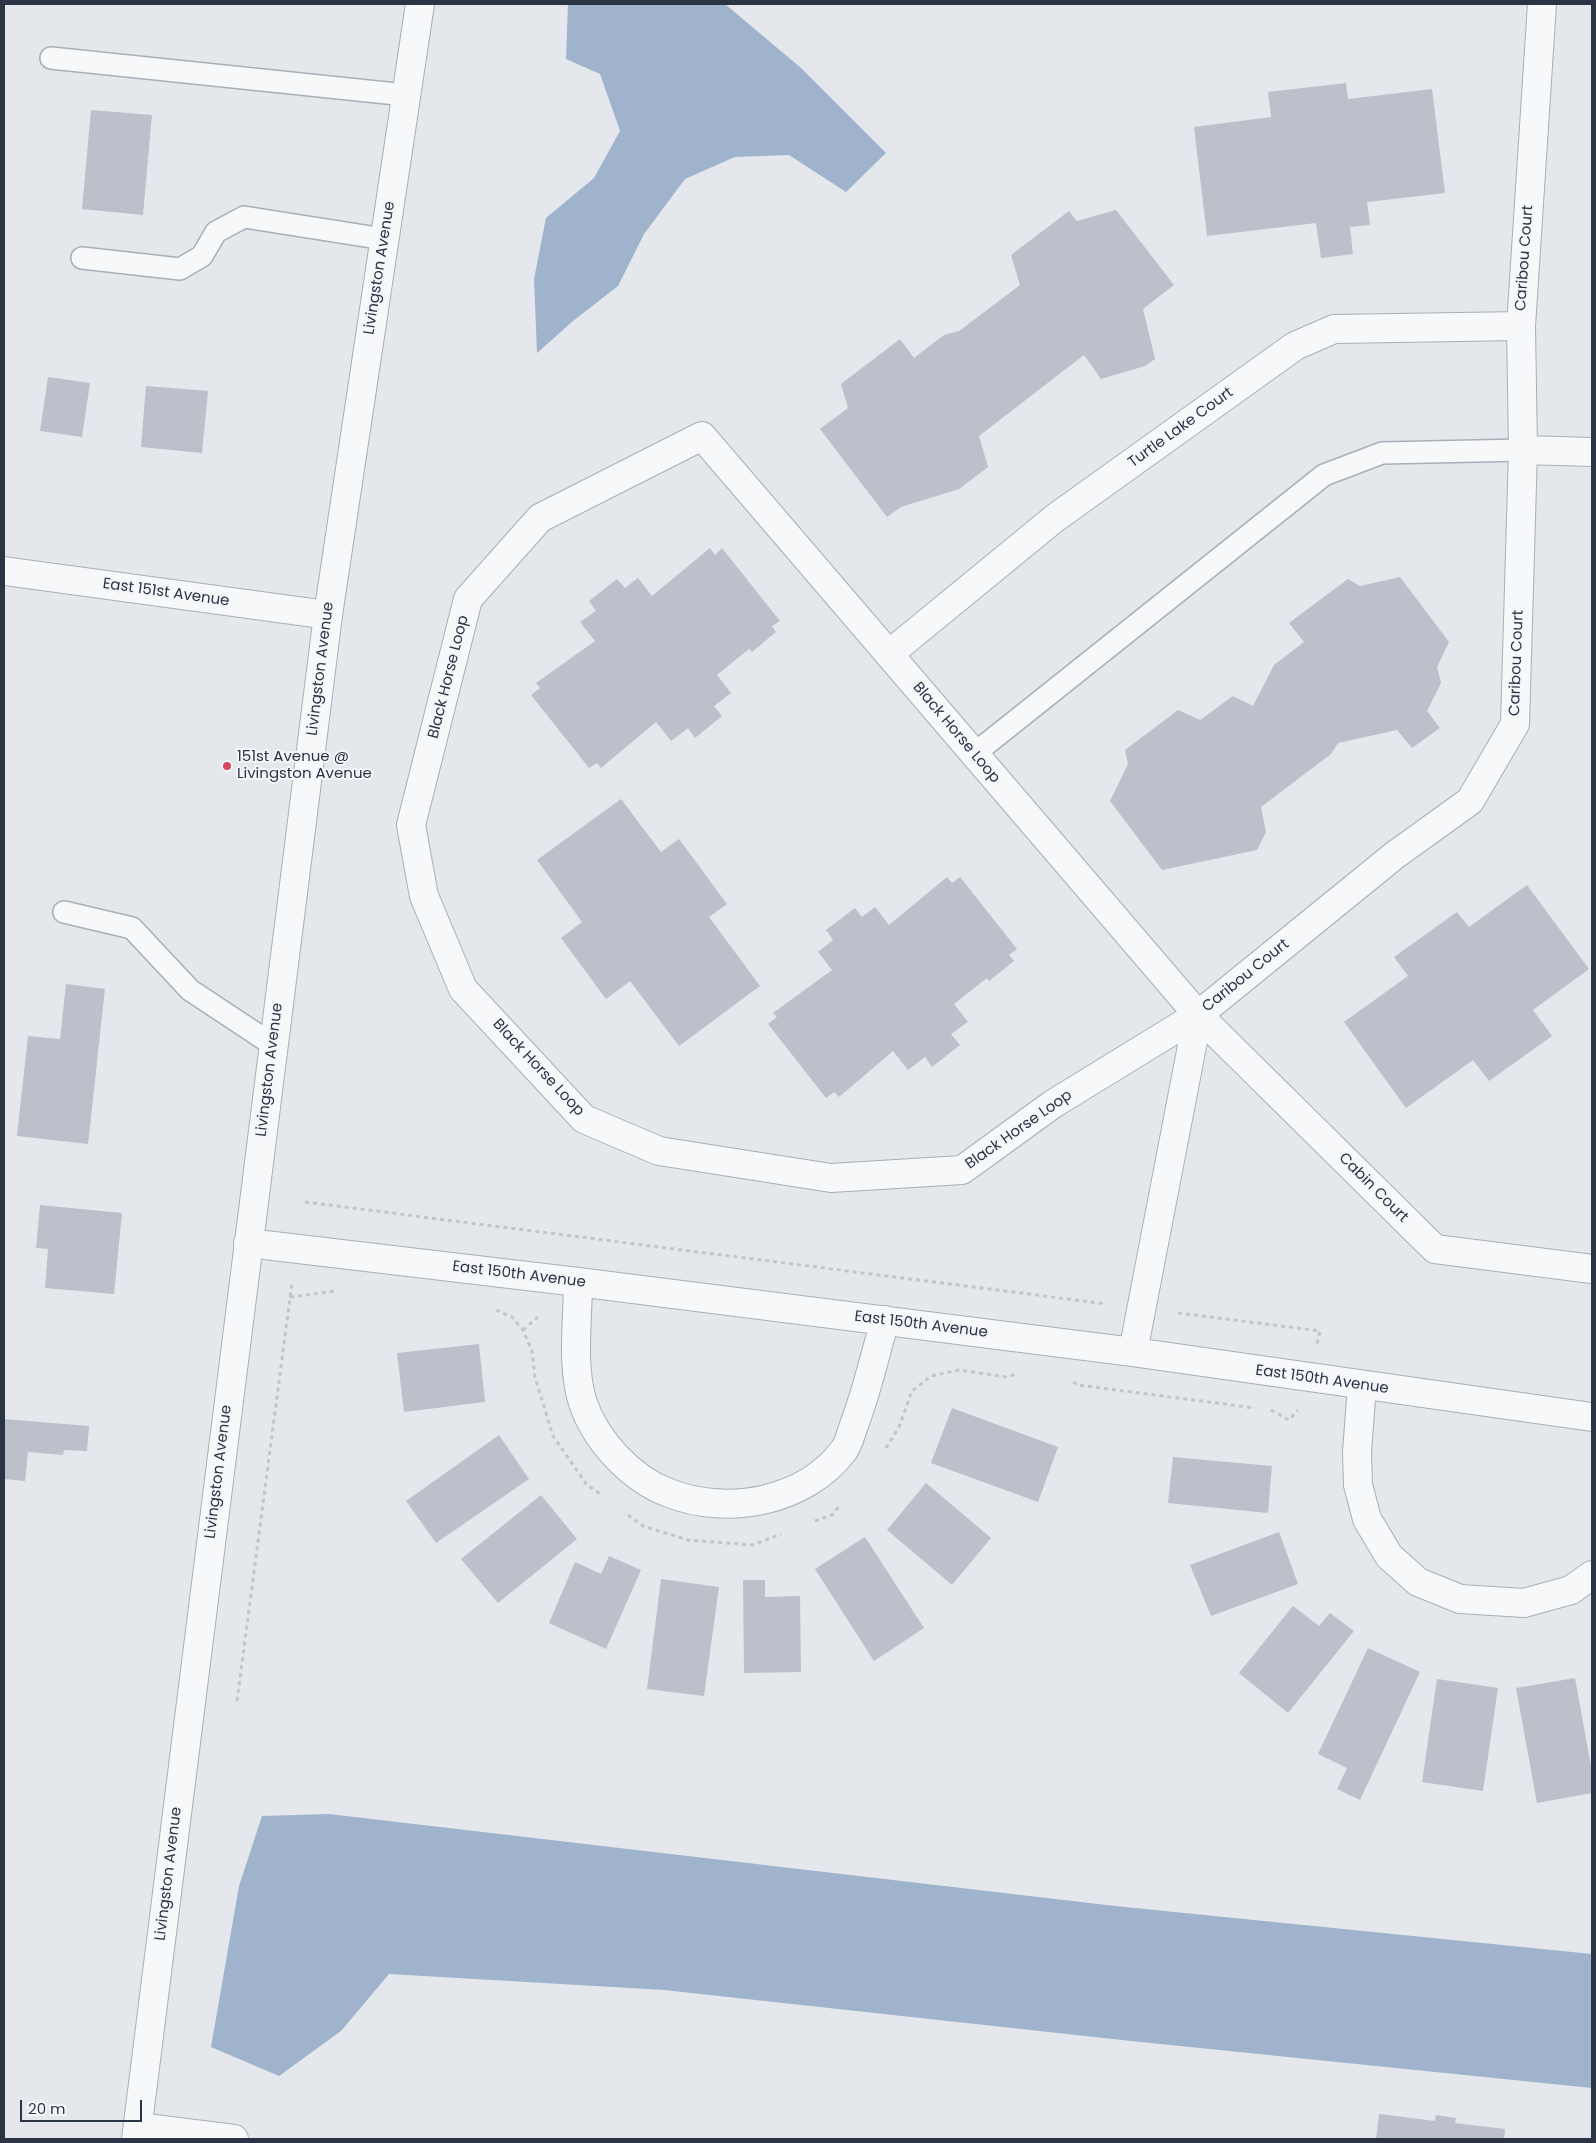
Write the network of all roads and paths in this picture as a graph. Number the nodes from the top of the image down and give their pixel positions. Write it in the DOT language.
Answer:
graph roads {
  1 [pos="420,4"];
  2 [pos="1542,4"];
  3 [pos="51,58"];
  4 [pos="406,95"];
  5 [pos="384,239"];
  6 [pos="82,258"];
  7 [pos="1521,326"];
  8 [pos="1522,450"];
  9 [pos="1592,452"];
  10 [pos="4,571"];
  11 [pos="328,615"];
  12 [pos="889,654"];
  13 [pos="974,754"];
  14 [pos="64,912"];
  15 [pos="1198,1015"];
  16 [pos="273,1045"];
  17 [pos="305,1202"];
  18 [pos="248,1243"];
  19 [pos="298,1249"];
  20 [pos="1592,1269"];
  21 [pos="578,1282"];
  22 [pos="343,1290"];
  23 [pos="290,1297"];
  24 [pos="1142,1308"];
  25 [pos="494,1309"];
  26 [pos="885,1320"];
  27 [pos="1134,1352"];
  28 [pos="1024,1372"];
  29 [pos="1310,1378"];
  30 [pos="1070,1380"];
  31 [pos="1362,1386"];
  32 [pos="1592,1417"];
  33 [pos="884,1452"];
  34 [pos="844,1501"];
  35 [pos="611,1502"];
  36 [pos="627,1514"];
  37 [pos="814,1521"];
  38 [pos="788,1532"];
  39 [pos="1592,1575"];
  40 [pos="237,1701"];
  41 [pos="137,2133"];
  42 [pos="234,2139"];
  1 -- 4 [label="street, Livingston Avenue"];
  2 -- 7 [label="street, Caribou Court"];
  3 -- 4 [label="lane"];
  4 -- 5 [label="street, Livingston Avenue"];
  5 -- 6 [label="lane"];
  5 -- 11 [label="street, Livingston Avenue"];
  7 -- 8 [label="street, Caribou Court"];
  7 -- 12 [label="street, Turtle Lake Court"];
  8 -- 9 [label="street"];
  8 -- 13 [label="lane"];
  8 -- 15 [label="street, Caribou Court"];
  10 -- 11 [label="street, East 151st Avenue"];
  11 -- 16 [label="street, Livingston Avenue"];
  12 -- 13 [label="street, Black Horse Loop"];
  12 -- 15 [label="street, Black Horse Loop"];
  13 -- 15 [label="street, Black Horse Loop"];
  14 -- 16 [label="lane"];
  15 -- 20 [label="street, Cabin Court"];
  15 -- 24 [label="street, Caribou Court"];
  16 -- 18 [label="street, Livingston Avenue"];
  17 -- 24 [label="path"];
  18 -- 19 [label="street, East 150th Avenue"];
  18 -- 41 [label="street, Livingston Avenue"];
  19 -- 21 [label="street, East 150th Avenue"];
  19 -- 23 [label="path"];
  21 -- 26 [label="street, East 150th Avenue"];
  21 -- 26 [label="street"];
  22 -- 23 [label="path"];
  23 -- 40 [label="path"];
  24 -- 27 [label="street, Caribou Court"];
  24 -- 29 [label="path"];
  25 -- 35 [label="path"];
  26 -- 27 [label="street, East 150th Avenue"];
  27 -- 29 [label="street, East 150th Avenue"];
  28 -- 33 [label="path"];
  29 -- 30 [label="path"];
  29 -- 31 [label="street, East 150th Avenue"];
  31 -- 32 [label="street, East 150th Avenue"];
  31 -- 39 [label="street"];
  34 -- 37 [label="path"];
  36 -- 38 [label="path"];
  41 -- 42 [label="street"];
}
